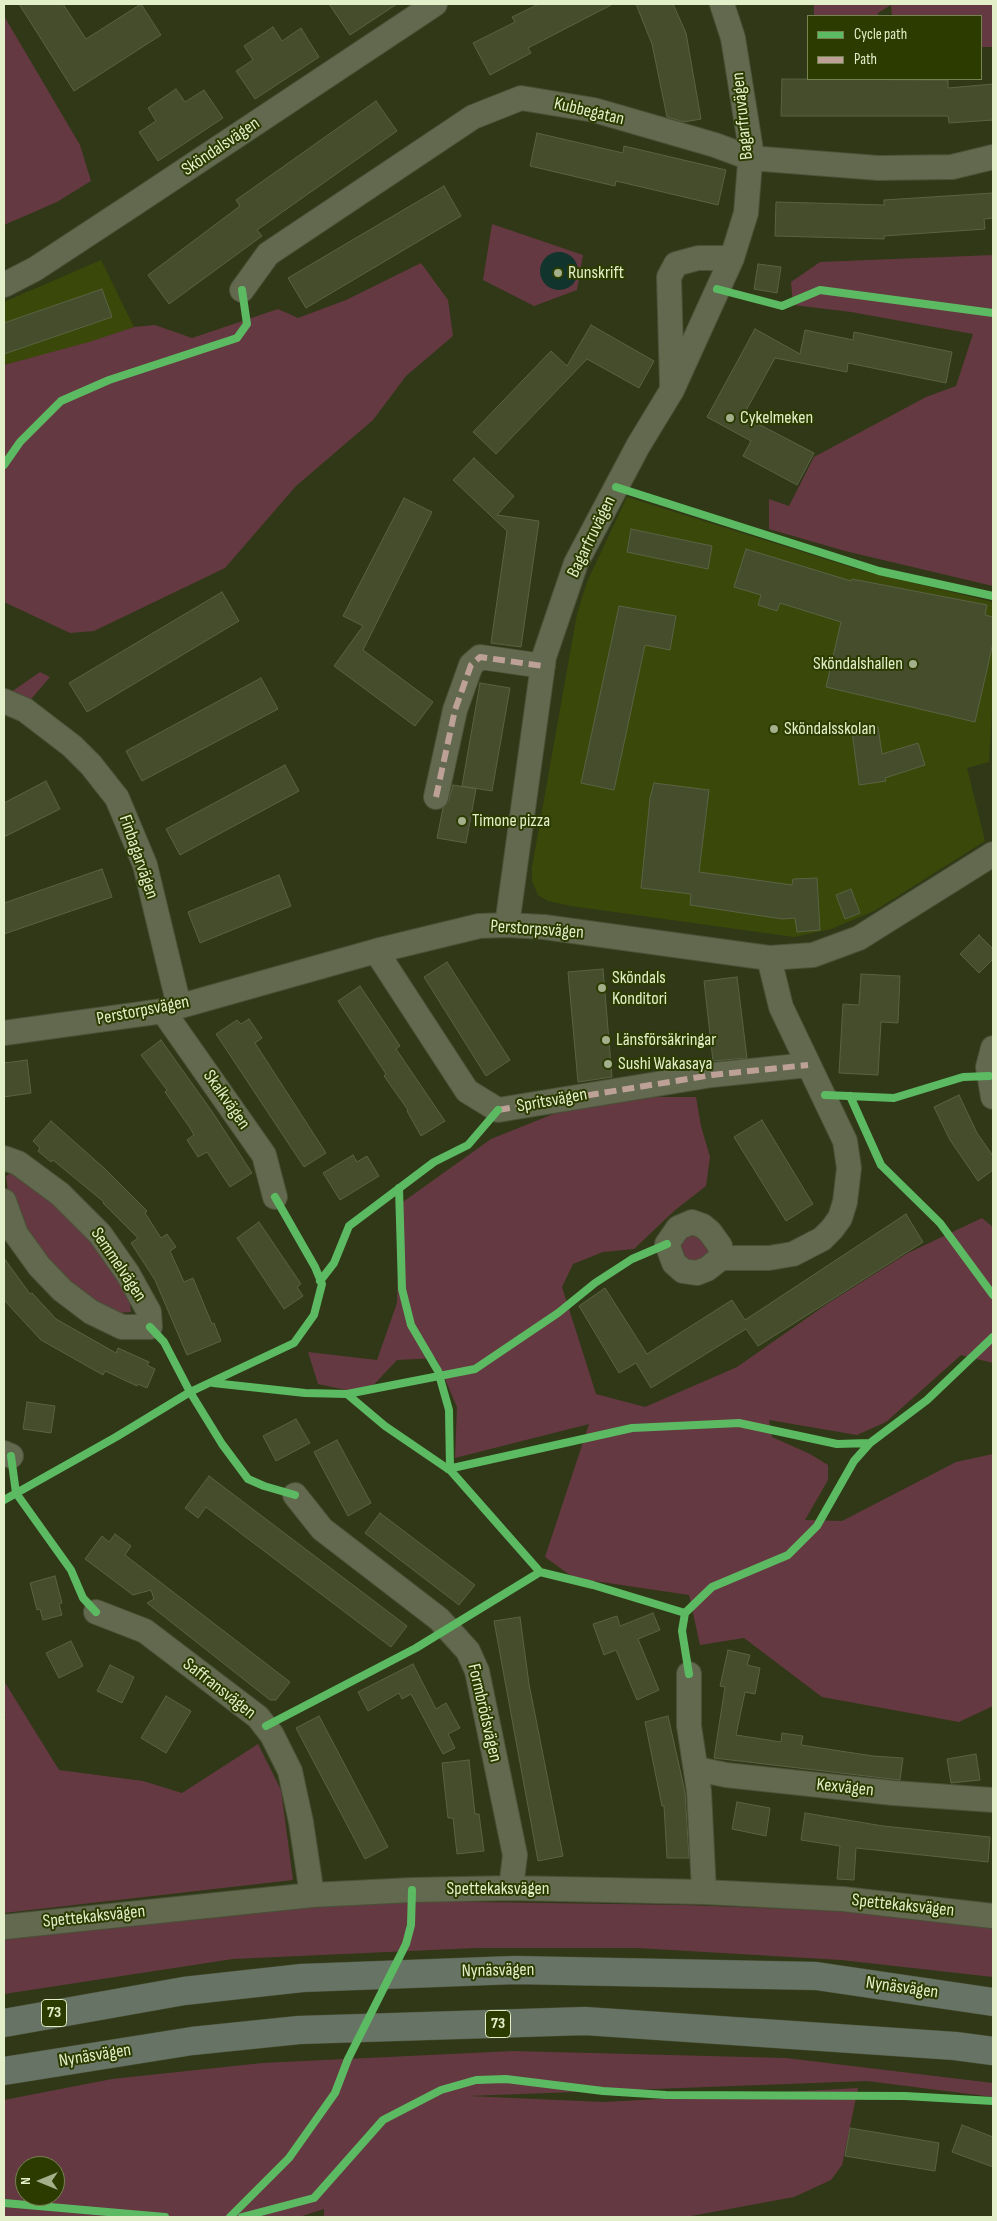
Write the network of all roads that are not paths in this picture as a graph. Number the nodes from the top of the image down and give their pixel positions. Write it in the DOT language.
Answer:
graph roads {
  1 [pos="435,4"];
  2 [pos="722,4"];
  3 [pos="993,157"];
  4 [pos="750,158"];
  5 [pos="732,258"];
  6 [pos="4,285"];
  7 [pos="242,290"];
  8 [pos="672,390"];
  9 [pos="543,666"];
  10 [pos="4,701"];
  11 [pos="436,798"];
  12 [pos="993,854"];
  13 [pos="506,924"];
  14 [pos="376,951"];
  15 [pos="769,958"];
  16 [pos="171,1008"];
  17 [pos="4,1033"];
  18 [pos="993,1048"];
  19 [pos="808,1065"];
  20 [pos="993,1097"];
  21 [pos="4,1158"];
  22 [pos="275,1196"];
  23 [pos="4,1201"];
  24 [pos="720,1258"];
  25 [pos="295,1495"];
  26 [pos="96,1612"];
  27 [pos="689,1674"];
  28 [pos="697,1769"];
  29 [pos="993,1800"];
  30 [pos="511,1888"];
  31 [pos="704,1892"];
  32 [pos="312,1895"];
  33 [pos="993,1916"];
  34 [pos="4,1926"];
  35 [pos="993,2002"];
  36 [pos="104,2004"];
  37 [pos="4,2011"];
  38 [pos="4,2023"];
  39 [pos="993,2051"];
  40 [pos="86,2058"];
  41 [pos="4,2071"];
  42 [pos="4,2087"];
  1 -- 6 [label="street, Sköndalsvägen"];
  2 -- 4 [label="street, Bagarfruvägen"];
  3 -- 4 [label="street, Kubbegatan"];
  4 -- 5 [label="street, Bagarfruvägen"];
  4 -- 7 [label="street, Kubbegatan"];
  5 -- 8 [label="street, Bagarfruvägen"];
  5 -- 8 [label="street"];
  8 -- 9 [label="street, Bagarfruvägen"];
  9 -- 11 [label="street"];
  9 -- 13 [label="street, Bagarfruvägen"];
  10 -- 16 [label="street, Finbagarvägen"];
  12 -- 15 [label="street, Perstorpsvägen"];
  13 -- 14 [label="street, Perstorpsvägen"];
  13 -- 15 [label="street, Perstorpsvägen"];
  14 -- 16 [label="street, Perstorpsvägen"];
  14 -- 19 [label="street, Spritsvägen"];
  15 -- 19 [label="street"];
  16 -- 17 [label="street, Perstorpsvägen"];
  16 -- 22 [label="street, Skalkvägen"];
  18 -- 20 [label="street"];
  19 -- 24 [label="street"];
  21 -- 23 [label="street, Semmelvägen"];
  25 -- 30 [label="street, Formbrödsvägen"];
  26 -- 32 [label="street, Saffransvägen"];
  27 -- 28 [label="street"];
  28 -- 29 [label="street, Kexvägen"];
  28 -- 31 [label="street"];
  30 -- 31 [label="street, Spettekaksvägen"];
  30 -- 32 [label="street, Spettekaksvägen"];
  31 -- 33 [label="street, Spettekaksvägen"];
  32 -- 34 [label="street, Spettekaksvägen"];
  35 -- 36 [label="highway, Nynäsvägen / 73"];
  36 -- 37 [label="highway"];
  36 -- 38 [label="highway, Nynäsvägen / 73"];
  39 -- 40 [label="highway, Nynäsvägen / 73"];
  40 -- 41 [label="highway, Nynäsvägen / 73"];
  40 -- 42 [label="highway"];
}
